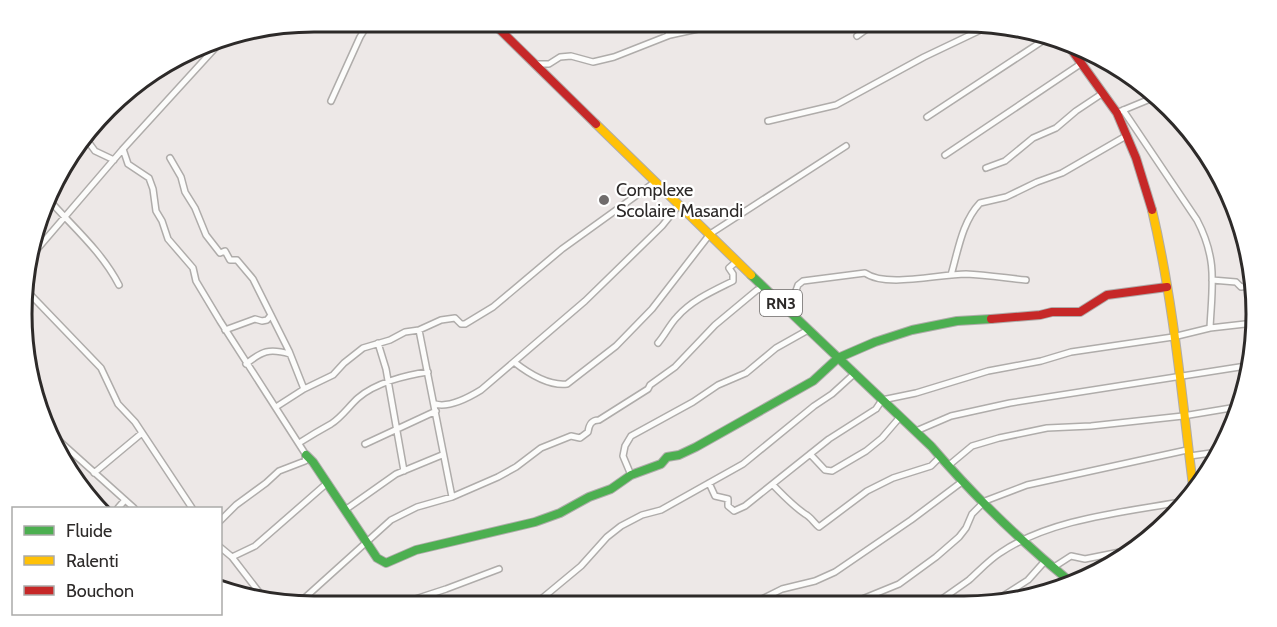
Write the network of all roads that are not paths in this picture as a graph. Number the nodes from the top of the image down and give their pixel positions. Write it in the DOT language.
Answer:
graph roads {
  1 [pos="364,32"];
  2 [pos="502,32"];
  3 [pos="668,32"];
  4 [pos="684,32"];
  5 [pos="863,32"];
  6 [pos="976,32"];
  7 [pos="670,35"];
  8 [pos="857,36"];
  9 [pos="1041,42"];
  10 [pos="213,50"];
  11 [pos="1077,56"];
  12 [pos="1083,63"];
  13 [pos="535,64"];
  14 [pos="1103,93"];
  15 [pos="1148,100"];
  16 [pos="331,101"];
  17 [pos="1120,111"];
  18 [pos="927,117"];
  19 [pos="768,121"];
  20 [pos="1126,136"];
  21 [pos="89,143"];
  22 [pos="846,146"];
  23 [pos="123,149"];
  24 [pos="945,155"];
  25 [pos="170,159"];
  26 [pos="114,160"];
  27 [pos="986,168"];
  28 [pos="655,182"];
  29 [pos="53,205"];
  30 [pos="679,205"];
  31 [pos="64,217"];
  32 [pos="710,234"];
  33 [pos="40,246"];
  34 [pos="737,261"];
  35 [pos="951,275"];
  36 [pos="757,280"];
  37 [pos="1026,280"];
  38 [pos="1212,280"];
  39 [pos="118,285"];
  40 [pos="1167,287"];
  41 [pos="1244,287"];
  42 [pos="765,288"];
  43 [pos="757,290"];
  44 [pos="32,296"];
  45 [pos="782,304"];
  46 [pos="271,315"];
  47 [pos="1245,324"];
  48 [pos="1210,328"];
  49 [pos="225,330"];
  50 [pos="419,330"];
  51 [pos="808,330"];
  52 [pos="1173,338"];
  53 [pos="378,343"];
  54 [pos="658,343"];
  55 [pos="290,354"];
  56 [pos="838,358"];
  57 [pos="514,362"];
  58 [pos="246,364"];
  59 [pos="1240,367"];
  60 [pos="428,372"];
  61 [pos="854,374"];
  62 [pos="1178,376"];
  63 [pos="387,383"];
  64 [pos="304,390"];
  65 [pos="887,401"];
  66 [pos="435,404"];
  67 [pos="276,407"];
  68 [pos="1229,408"];
  69 [pos="436,411"];
  70 [pos="1183,416"];
  71 [pos="900,417"];
  72 [pos="397,428"];
  73 [pos="919,432"];
  74 [pos="142,433"];
  75 [pos="299,443"];
  76 [pos="365,444"];
  77 [pos="65,447"];
  78 [pos="1209,452"];
  79 [pos="1188,453"];
  80 [pos="810,454"];
  81 [pos="306,455"];
  82 [pos="442,455"];
  83 [pos="940,457"];
  84 [pos="948,466"];
  85 [pos="405,471"];
  86 [pos="94,473"];
  87 [pos="631,476"];
  88 [pos="1192,479"];
  89 [pos="963,481"];
  90 [pos="709,483"];
  91 [pos="326,484"];
  92 [pos="773,485"];
  93 [pos="452,497"];
  94 [pos="124,500"];
  95 [pos="985,501"];
  96 [pos="1172,504"];
  97 [pos="119,507"];
  98 [pos="133,507"];
  99 [pos="191,507"];
  100 [pos="345,510"];
  101 [pos="222,519"];
  102 [pos="1024,540"];
  103 [pos="367,542"];
  104 [pos="222,549"];
  105 [pos="1112,553"];
  106 [pos="232,557"];
  107 [pos="1045,561"];
  108 [pos="1054,567"];
  109 [pos="499,569"];
  110 [pos="1065,577"];
  111 [pos="256,590"];
  112 [pos="1010,591"];
  113 [pos="307,596"];
  114 [pos="426,596"];
  115 [pos="545,596"];
  116 [pos="768,596"];
  117 [pos="870,596"];
  118 [pos="946,596"];
  1 -- 16 [label="street"];
  2 -- 13 [label="main road, RN3"];
  3 -- 7 [label="street"];
  4 -- 7 [label="street"];
  5 -- 8 [label="street"];
  6 -- 19 [label="street"];
  7 -- 13 [label="street"];
  9 -- 18 [label="street"];
  10 -- 23 [label="street"];
  11 -- 12 [label="main road"];
  12 -- 14 [label="main road"];
  12 -- 24 [label="street"];
  13 -- 28 [label="main road, RN3"];
  14 -- 17 [label="main road"];
  14 -- 27 [label="street"];
  15 -- 17 [label="street"];
  17 -- 20 [label="main road"];
  17 -- 38 [label="street"];
  20 -- 35 [label="street"];
  20 -- 40 [label="main road"];
  21 -- 26 [label="street"];
  22 -- 32 [label="street"];
  23 -- 26 [label="street"];
  23 -- 49 [label="street"];
  25 -- 46 [label="street"];
  26 -- 31 [label="street"];
  28 -- 30 [label="main road, RN3"];
  28 -- 50 [label="street"];
  29 -- 31 [label="street"];
  30 -- 32 [label="main road, RN3"];
  30 -- 57 [label="street"];
  31 -- 33 [label="street"];
  31 -- 39 [label="street"];
  32 -- 34 [label="main road, RN3"];
  32 -- 57 [label="street"];
  34 -- 36 [label="main road, RN3"];
  34 -- 54 [label="street"];
  35 -- 37 [label="street"];
  35 -- 45 [label="street"];
  36 -- 42 [label="main road, RN3"];
  36 -- 43 [label="street"];
  38 -- 41 [label="street"];
  38 -- 48 [label="street"];
  40 -- 52 [label="main road"];
  40 -- 56 [label="main road"];
  42 -- 43 [label="street"];
  42 -- 45 [label="main road, RN3"];
  43 -- 93 [label="street"];
  44 -- 74 [label="street"];
  45 -- 51 [label="main road, RN3"];
  46 -- 49 [label="street"];
  46 -- 55 [label="street"];
  47 -- 48 [label="street"];
  48 -- 52 [label="street"];
  49 -- 58 [label="street"];
  50 -- 53 [label="street"];
  50 -- 60 [label="street"];
  51 -- 56 [label="main road, RN3"];
  51 -- 87 [label="street"];
  52 -- 62 [label="main road"];
  52 -- 65 [label="street"];
  53 -- 63 [label="street"];
  53 -- 64 [label="street"];
  55 -- 58 [label="street"];
  55 -- 64 [label="street"];
  56 -- 61 [label="main road, RN3"];
  56 -- 87 [label="main road"];
  57 -- 66 [label="street"];
  58 -- 67 [label="street"];
  59 -- 62 [label="street"];
  60 -- 63 [label="street"];
  60 -- 66 [label="street"];
  61 -- 65 [label="main road, RN3"];
  61 -- 90 [label="street"];
  62 -- 70 [label="main road"];
  62 -- 73 [label="street"];
  63 -- 72 [label="street"];
  63 -- 75 [label="street"];
  64 -- 67 [label="street"];
  65 -- 71 [label="main road, RN3"];
  65 -- 80 [label="street"];
  66 -- 69 [label="street"];
  67 -- 75 [label="street"];
  68 -- 70 [label="street"];
  69 -- 72 [label="street"];
  69 -- 82 [label="street"];
  70 -- 79 [label="main road"];
  70 -- 84 [label="street"];
  71 -- 73 [label="main road, RN3"];
  71 -- 80 [label="street"];
  72 -- 76 [label="street"];
  72 -- 85 [label="street"];
  73 -- 83 [label="main road, RN3"];
  74 -- 86 [label="street"];
  74 -- 99 [label="street"];
  75 -- 81 [label="street"];
  77 -- 86 [label="street"];
  78 -- 79 [label="street"];
  79 -- 88 [label="main road"];
  79 -- 95 [label="street"];
  80 -- 92 [label="street"];
  81 -- 91 [label="main road"];
  81 -- 101 [label="street"];
  82 -- 85 [label="street"];
  82 -- 93 [label="street"];
  83 -- 84 [label="main road, RN3"];
  83 -- 92 [label="street"];
  84 -- 89 [label="main road, RN3"];
  85 -- 100 [label="street"];
  86 -- 94 [label="street"];
  87 -- 103 [label="main road"];
  89 -- 95 [label="main road, RN3"];
  89 -- 116 [label="street"];
  90 -- 92 [label="street"];
  90 -- 115 [label="street"];
  91 -- 100 [label="main road"];
  91 -- 106 [label="street"];
  93 -- 103 [label="street"];
  94 -- 97 [label="street"];
  94 -- 98 [label="street"];
  95 -- 102 [label="main road, RN3"];
  95 -- 117 [label="street"];
  96 -- 102 [label="street"];
  100 -- 103 [label="main road"];
  102 -- 107 [label="main road, RN3"];
  102 -- 118 [label="street"];
  103 -- 113 [label="street"];
  104 -- 106 [label="street"];
  105 -- 108 [label="street"];
  106 -- 111 [label="street"];
  107 -- 108 [label="main road, RN3"];
  107 -- 112 [label="street"];
  108 -- 110 [label="main road, RN3"];
  109 -- 114 [label="street"];
}
